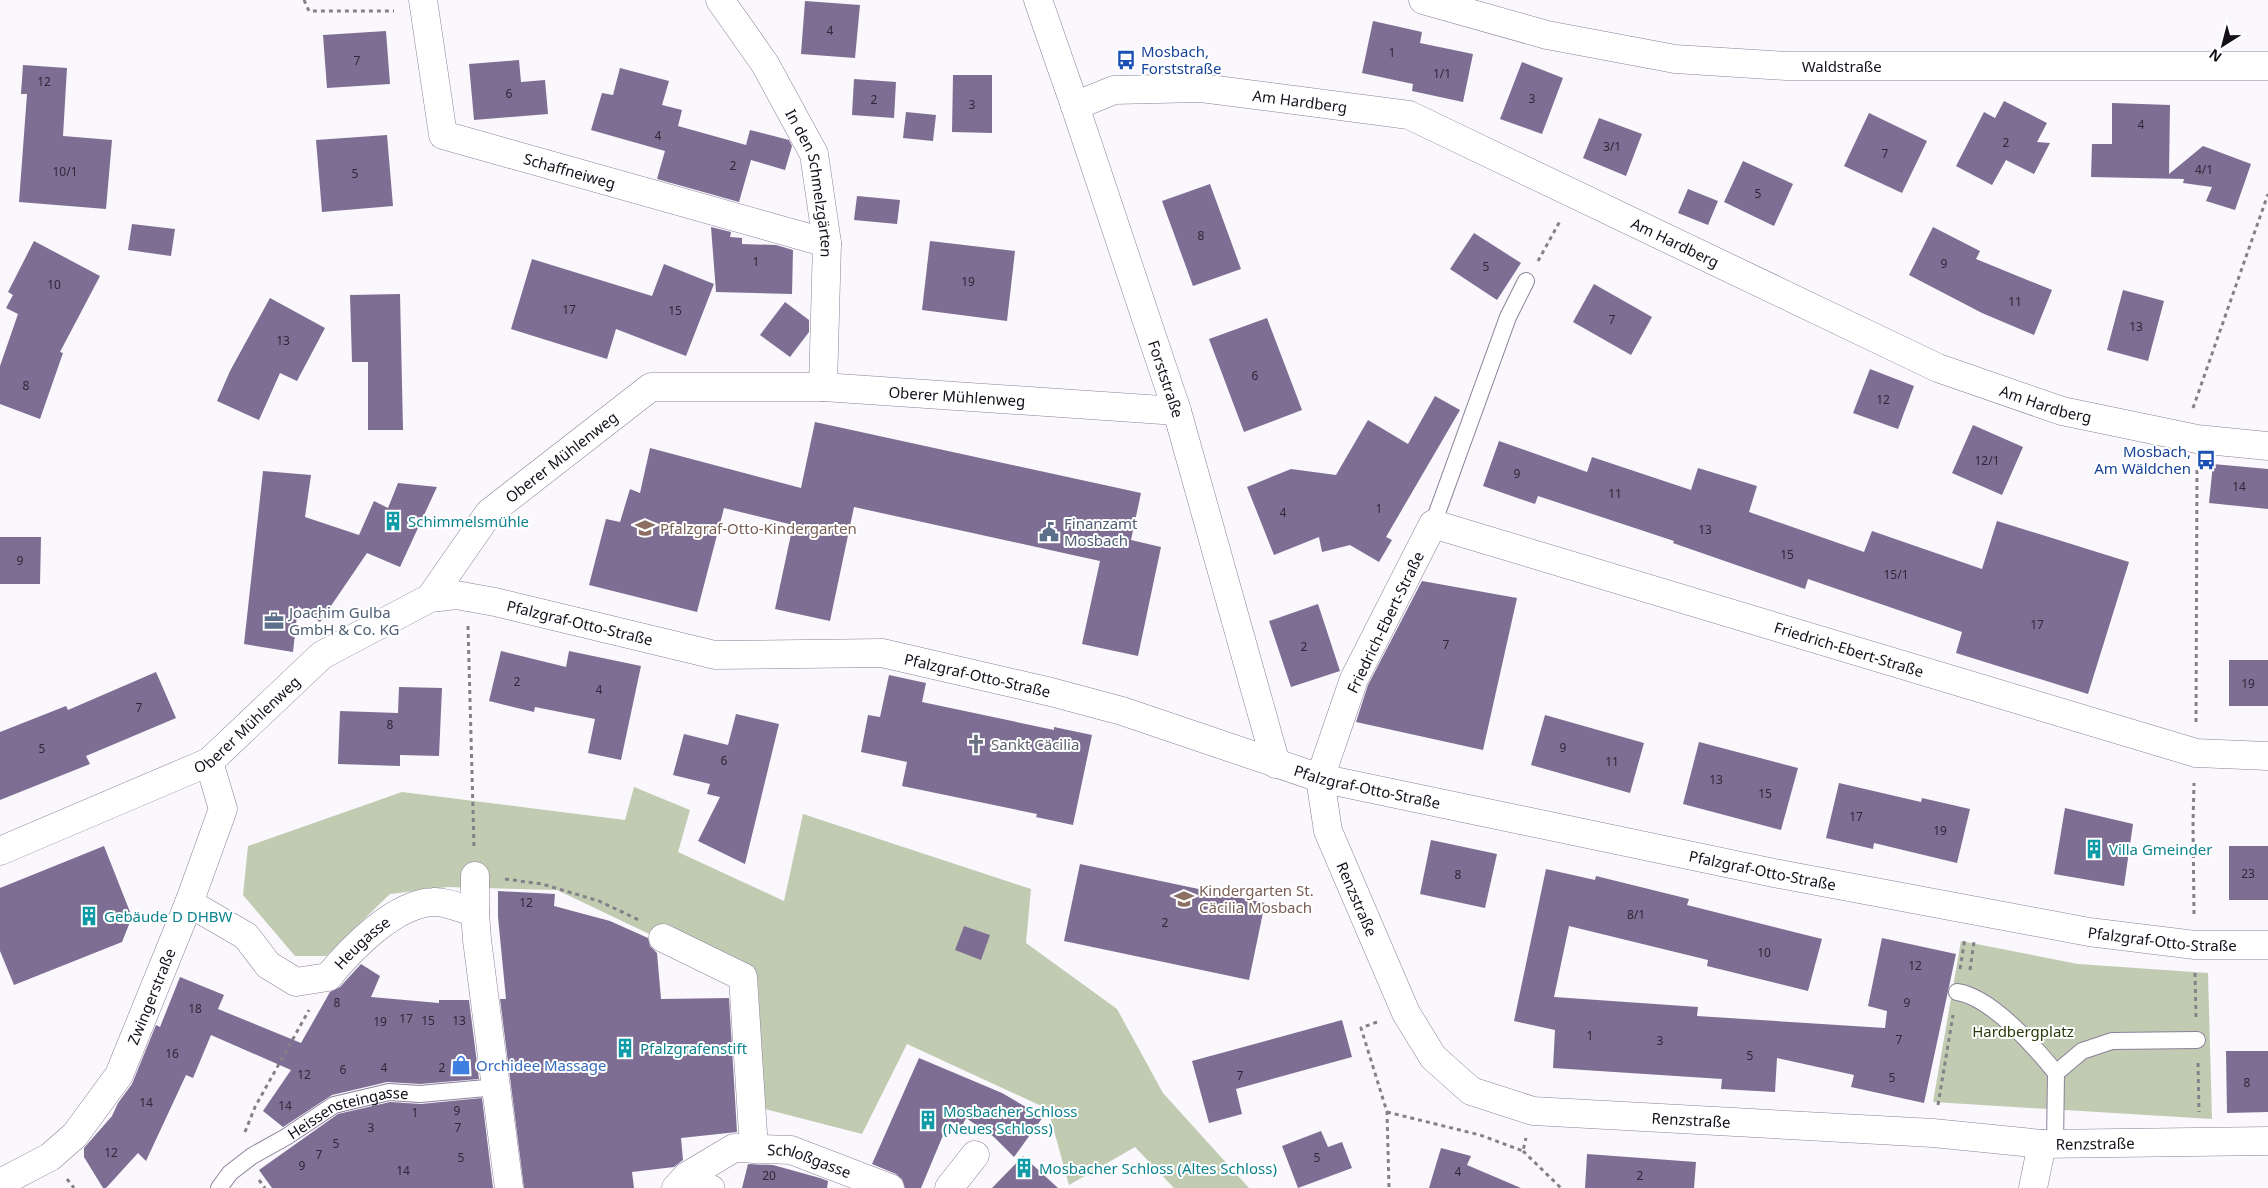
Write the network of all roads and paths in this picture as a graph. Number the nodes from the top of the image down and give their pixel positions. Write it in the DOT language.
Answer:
graph roads {
  1 [pos="304,0"];
  2 [pos="720,0"];
  3 [pos="1038,0"];
  4 [pos="1423,0"];
  5 [pos="424,5"];
  6 [pos="2268,66"];
  7 [pos="1076,106"];
  8 [pos="2268,194"];
  9 [pos="1563,215"];
  10 [pos="827,244"];
  11 [pos="1526,281"];
  12 [pos="823,387"];
  13 [pos="1177,411"];
  14 [pos="2197,439"];
  15 [pos="2268,446"];
  16 [pos="1433,524"];
  17 [pos="430,598"];
  18 [pos="468,626"];
  19 [pos="2196,753"];
  20 [pos="2268,756"];
  21 [pos="209,762"];
  22 [pos="1276,764"];
  23 [pos="1320,778"];
  24 [pos="0,851"];
  25 [pos="475,876"];
  26 [pos="189,903"];
  27 [pos="1970,909"];
  28 [pos="474,912"];
  29 [pos="664,938"];
  30 [pos="1974,942"];
  31 [pos="2268,944"];
  32 [pos="2195,945"];
  33 [pos="328,977"];
  34 [pos="1961,992"];
  35 [pos="1406,1013"];
  36 [pos="2197,1040"];
  37 [pos="2056,1073"];
  38 [pos="497,1087"];
  39 [pos="1387,1112"];
  40 [pos="1934,1132"];
  41 [pos="1480,1135"];
  42 [pos="2268,1141"];
  43 [pos="2200,1142"];
  44 [pos="2048,1144"];
  45 [pos="754,1149"];
  46 [pos="1523,1151"];
  47 [pos="975,1155"];
  48 [pos="230,1173"];
  49 [pos="682,1182"];
  50 [pos="0,1183"];
  51 [pos="219,1188"];
  52 [pos="509,1188"];
  53 [pos="712,1188"];
  54 [pos="890,1188"];
  55 [pos="949,1188"];
  56 [pos="1388,1188"];
  57 [pos="1560,1188"];
  58 [pos="2033,1188"];
  1 -- 5 [label="path"];
  2 -- 10 [label="street, In den Schmelzgärten"];
  3 -- 7 [label="street, Forststraße"];
  4 -- 6 [label="street, Waldstraße"];
  5 -- 10 [label="street, Schaffneiweg"];
  7 -- 13 [label="street, Forststraße"];
  7 -- 14 [label="street, Am Hardberg"];
  8 -- 14 [label="path"];
  9 -- 11 [label="path"];
  10 -- 12 [label="street, In den Schmelzgärten"];
  11 -- 16 [label="lane, Friedrich-Ebert-Straße"];
  12 -- 13 [label="street, Oberer Mühlenweg"];
  12 -- 17 [label="street, Oberer Mühlenweg"];
  13 -- 22 [label="street, Forststraße"];
  14 -- 15 [label="street, Am Hardberg"];
  14 -- 19 [label="path"];
  16 -- 19 [label="street, Friedrich-Ebert-Straße"];
  16 -- 23 [label="street, Friedrich-Ebert-Straße"];
  17 -- 21 [label="street, Oberer Mühlenweg"];
  17 -- 22 [label="street, Pfalzgraf-Otto-Straße"];
  18 -- 25 [label="path"];
  19 -- 20 [label="street, Friedrich-Ebert-Straße"];
  19 -- 32 [label="path"];
  21 -- 24 [label="street, Oberer Mühlenweg"];
  21 -- 26 [label="street, Zwingerstraße"];
  22 -- 23 [label="street, Pfalzgraf-Otto-Straße"];
  23 -- 27 [label="street, Pfalzgraf-Otto-Straße"];
  23 -- 35 [label="street, Renzstraße"];
  25 -- 28 [label="street"];
  25 -- 29 [label="path"];
  26 -- 33 [label="street, Heugasse"];
  26 -- 50 [label="street, Zwingerstraße"];
  27 -- 32 [label="street, Pfalzgraf-Otto-Straße"];
  27 -- 34 [label="path"];
  28 -- 33 [label="street, Heugasse"];
  28 -- 38 [label="street"];
  29 -- 45 [label="street, Schloßgasse"];
  30 -- 34 [label="path"];
  31 -- 32 [label="street, Pfalzgraf-Otto-Straße"];
  32 -- 36 [label="path"];
  33 -- 48 [label="path"];
  34 -- 37 [label="lane"];
  34 -- 40 [label="path"];
  35 -- 39 [label="path"];
  35 -- 40 [label="street, Renzstraße"];
  36 -- 37 [label="lane"];
  36 -- 43 [label="path"];
  37 -- 44 [label="lane"];
  38 -- 48 [label="lane, Heissensteingasse"];
  38 -- 52 [label="street"];
  39 -- 41 [label="path"];
  39 -- 56 [label="path"];
  40 -- 44 [label="street, Renzstraße"];
  42 -- 43 [label="street, Renzstraße"];
  43 -- 44 [label="street, Renzstraße"];
  44 -- 58 [label="street"];
  45 -- 49 [label="street, Schloßgasse"];
  45 -- 54 [label="street, Schloßgasse"];
  46 -- 57 [label="path"];
  47 -- 55 [label="street"];
  48 -- 51 [label="lane, Heissensteingasse"];
  49 -- 53 [label="street"];
}
